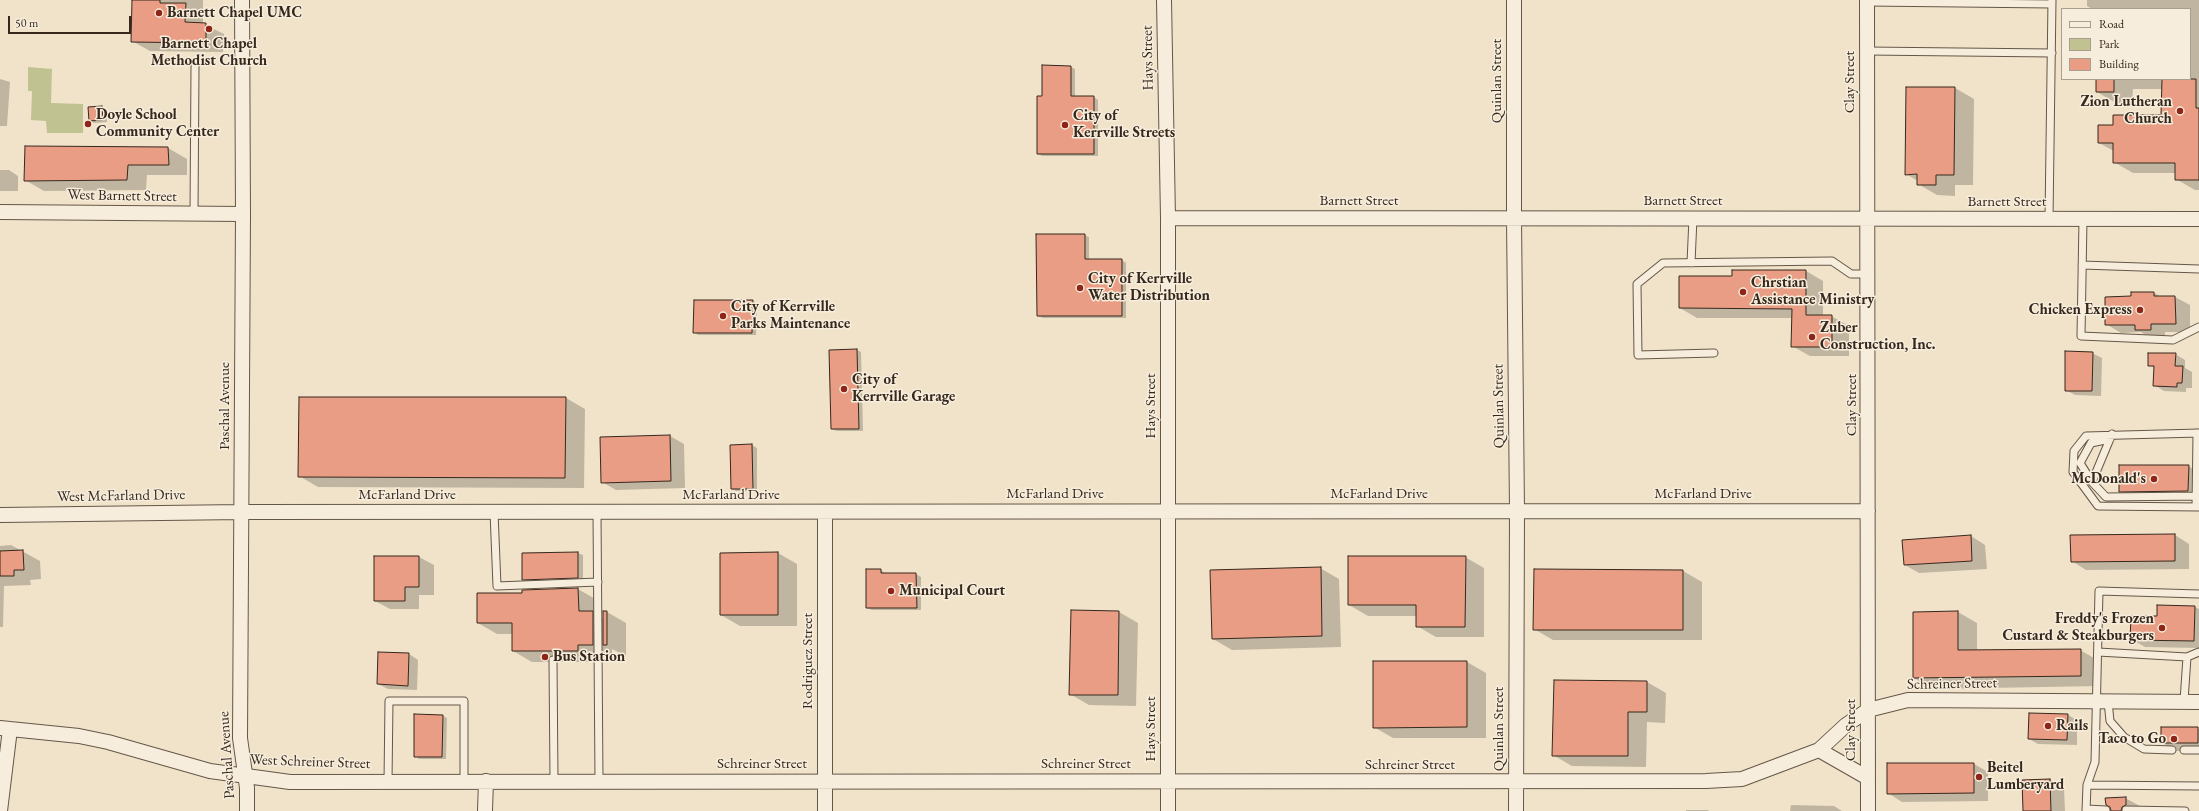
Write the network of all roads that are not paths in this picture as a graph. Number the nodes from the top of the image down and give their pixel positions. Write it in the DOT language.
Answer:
graph roads {
  1 [pos="242,0"];
  2 [pos="1164,0"];
  3 [pos="1514,0"];
  4 [pos="1867,1"];
  5 [pos="2052,2"];
  6 [pos="1867,51"];
  7 [pos="2052,53"];
  8 [pos="195,67"];
  9 [pos="0,212"];
  10 [pos="194,213"];
  11 [pos="243,214"];
  12 [pos="1168,218"];
  13 [pos="1693,218"];
  14 [pos="1869,218"];
  15 [pos="1514,219"];
  16 [pos="2049,219"];
  17 [pos="2083,219"];
  18 [pos="2199,219"];
  19 [pos="1691,262"];
  20 [pos="2082,265"];
  21 [pos="2199,269"];
  22 [pos="1869,274"];
  23 [pos="2199,327"];
  24 [pos="1714,353"];
  25 [pos="2198,434"];
  26 [pos="2111,437"];
  27 [pos="2092,482"];
  28 [pos="2196,496"];
  29 [pos="2198,507"];
  30 [pos="1517,510"];
  31 [pos="1168,511"];
  32 [pos="1868,511"];
  33 [pos="242,512"];
  34 [pos="494,512"];
  35 [pos="597,512"];
  36 [pos="825,512"];
  37 [pos="0,515"];
  38 [pos="598,582"];
  39 [pos="2199,594"];
  40 [pos="2098,652"];
  41 [pos="2199,652"];
  42 [pos="2187,657"];
  43 [pos="553,660"];
  44 [pos="2102,701"];
  45 [pos="2184,702"];
  46 [pos="2199,702"];
  47 [pos="1868,710"];
  48 [pos="5,728"];
  49 [pos="1819,750"];
  50 [pos="2172,750"];
  51 [pos="2184,750"];
  52 [pos="2199,750"];
  53 [pos="245,777"];
  54 [pos="1868,778"];
  55 [pos="554,781"];
  56 [pos="599,781"];
  57 [pos="825,781"];
  58 [pos="1168,781"];
  59 [pos="388,782"];
  60 [pos="464,782"];
  61 [pos="486,782"];
  62 [pos="1516,782"];
  63 [pos="2087,785"];
  64 [pos="2199,786"];
  65 [pos="2086,810"];
  66 [pos="2106,810"];
  67 [pos="2126,810"];
  68 [pos="0,811"];
  69 [pos="247,811"];
  70 [pos="485,811"];
  71 [pos="825,811"];
  72 [pos="1168,811"];
  73 [pos="1516,811"];
  74 [pos="1868,811"];
  75 [pos="2185,811"];
  1 -- 11 [label="street, Paschal Avenue"];
  2 -- 12 [label="street, Hays Street"];
  3 -- 15 [label="street, Quinlan Street"];
  4 -- 5 [label="lane"];
  4 -- 6 [label="street, Clay Street"];
  5 -- 7 [label="lane"];
  6 -- 7 [label="lane"];
  6 -- 14 [label="street, Clay Street"];
  7 -- 16 [label="lane"];
  8 -- 10 [label="lane"];
  9 -- 10 [label="street, West Barnett Street"];
  10 -- 11 [label="street, West Barnett Street"];
  11 -- 33 [label="street, Paschal Avenue"];
  12 -- 15 [label="street, Barnett Street"];
  12 -- 31 [label="street, Hays Street"];
  13 -- 14 [label="street, Barnett Street"];
  13 -- 15 [label="street, Barnett Street"];
  13 -- 19 [label="lane"];
  14 -- 16 [label="street, Barnett Street"];
  14 -- 22 [label="street, Clay Street"];
  15 -- 30 [label="street, Quinlan Street"];
  16 -- 17 [label="street, Barnett Street"];
  17 -- 18 [label="street, Barnett Street"];
  17 -- 20 [label="lane"];
  19 -- 22 [label="lane"];
  19 -- 24 [label="lane"];
  20 -- 21 [label="lane"];
  20 -- 23 [label="lane"];
  22 -- 32 [label="street, Clay Street"];
  25 -- 26 [label="lane"];
  25 -- 28 [label="lane"];
  26 -- 27 [label="lane"];
  26 -- 27 [label="lane"];
  26 -- 29 [label="lane"];
  27 -- 28 [label="lane"];
  28 -- 29 [label="lane"];
  30 -- 31 [label="street, McFarland Drive"];
  30 -- 32 [label="street, McFarland Drive"];
  30 -- 62 [label="street, Quinlan Street"];
  31 -- 36 [label="street, McFarland Drive"];
  31 -- 58 [label="street, Hays Street"];
  32 -- 47 [label="street, Clay Street"];
  33 -- 34 [label="street, McFarland Drive"];
  33 -- 37 [label="street, West McFarland Drive"];
  33 -- 53 [label="street, Paschal Avenue"];
  34 -- 35 [label="street, McFarland Drive"];
  34 -- 38 [label="lane"];
  35 -- 36 [label="street, McFarland Drive"];
  35 -- 38 [label="lane"];
  36 -- 57 [label="street, Rodriguez Street"];
  38 -- 56 [label="lane"];
  39 -- 40 [label="lane"];
  40 -- 42 [label="lane"];
  40 -- 44 [label="lane"];
  41 -- 42 [label="lane"];
  42 -- 45 [label="lane"];
  43 -- 55 [label="lane"];
  44 -- 45 [label="street, Schreiner Street"];
  44 -- 47 [label="street, Schreiner Street"];
  44 -- 50 [label="lane"];
  44 -- 63 [label="lane"];
  45 -- 46 [label="street, Schreiner Street"];
  47 -- 49 [label="street, Schreiner Street"];
  47 -- 54 [label="street, Clay Street"];
  48 -- 53 [label="street, West Schreiner Street"];
  48 -- 68 [label="street"];
  49 -- 54 [label="street"];
  49 -- 62 [label="street, Schreiner Street"];
  51 -- 52 [label="lane"];
  53 -- 59 [label="street, West Schreiner Street"];
  53 -- 69 [label="street, Paschal Avenue"];
  54 -- 74 [label="street, Clay Street"];
  55 -- 56 [label="street, West Schreiner Street"];
  55 -- 61 [label="street, West Schreiner Street"];
  56 -- 57 [label="street, Schreiner Street"];
  57 -- 58 [label="street, Schreiner Street"];
  57 -- 71 [label="street, Rodriguez Street"];
  58 -- 62 [label="street, Schreiner Street"];
  58 -- 72 [label="street, Hays Street"];
  59 -- 60 [label="street, West Schreiner Street"];
  59 -- 60 [label="lane"];
  60 -- 61 [label="street, West Schreiner Street"];
  61 -- 70 [label="street"];
  62 -- 73 [label="street, Quinlan Street"];
  63 -- 64 [label="lane"];
  63 -- 65 [label="lane"];
  65 -- 66 [label="lane"];
  67 -- 75 [label="lane"];
}
